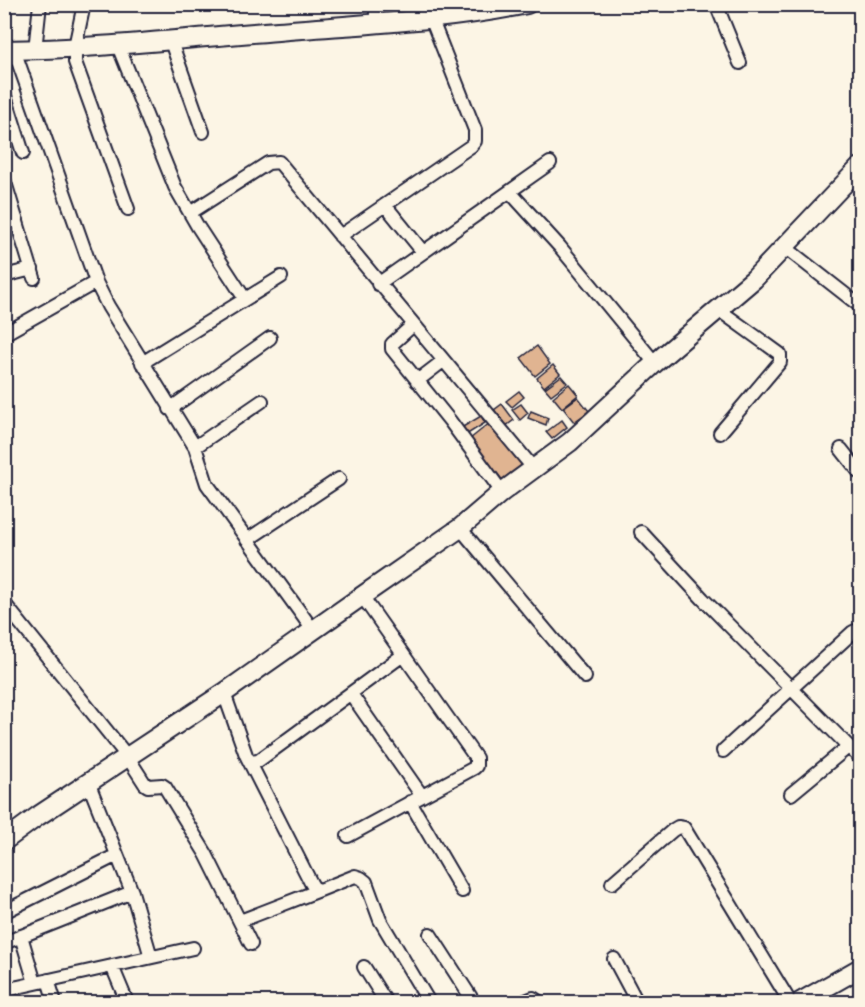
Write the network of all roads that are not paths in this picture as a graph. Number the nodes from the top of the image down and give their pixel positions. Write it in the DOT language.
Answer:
graph roads {
  1 [pos="40,4"];
  2 [pos="84,4"];
  3 [pos="527,4"];
  4 [pos="716,4"];
  5 [pos="376,14"];
  6 [pos="431,18"];
  7 [pos="170,39"];
  8 [pos="117,44"];
  9 [pos="75,47"];
  10 [pos="9,50"];
  11 [pos="35,50"];
  12 [pos="740,63"];
  13 [pos="4,93"];
  14 [pos="203,132"];
  15 [pos="23,153"];
  16 [pos="550,164"];
  17 [pos="861,167"];
  18 [pos="4,179"];
  19 [pos="510,192"];
  20 [pos="385,205"];
  21 [pos="128,209"];
  22 [pos="190,213"];
  23 [pos="11,222"];
  24 [pos="340,236"];
  25 [pos="786,248"];
  26 [pos="423,252"];
  27 [pos="4,276"];
  28 [pos="281,277"];
  29 [pos="96,282"];
  30 [pos="378,284"];
  31 [pos="245,299"];
  32 [pos="861,306"];
  33 [pos="719,310"];
  34 [pos="413,325"];
  35 [pos="4,334"];
  36 [pos="270,338"];
  37 [pos="443,361"];
  38 [pos="142,363"];
  39 [pos="655,363"];
  40 [pos="417,381"];
  41 [pos="262,401"];
  42 [pos="170,410"];
  43 [pos="720,433"];
  44 [pos="195,447"];
  45 [pos="841,449"];
  46 [pos="534,469"];
  47 [pos="861,473"];
  48 [pos="339,479"];
  49 [pos="502,492"];
  50 [pos="459,528"];
  51 [pos="641,532"];
  52 [pos="247,540"];
  53 [pos="362,596"];
  54 [pos="4,603"];
  55 [pos="861,628"];
  56 [pos="313,630"];
  57 [pos="403,655"];
  58 [pos="585,677"];
  59 [pos="790,688"];
  60 [pos="224,693"];
  61 [pos="351,694"];
  62 [pos="848,747"];
  63 [pos="723,751"];
  64 [pos="127,756"];
  65 [pos="861,758"];
  66 [pos="250,762"];
  67 [pos="88,782"];
  68 [pos="791,794"];
  69 [pos="416,799"];
  70 [pos="348,836"];
  71 [pos="4,841"];
  72 [pos="117,855"];
  73 [pos="612,883"];
  74 [pos="320,890"];
  75 [pos="462,891"];
  76 [pos="132,892"];
  77 [pos="4,912"];
  78 [pos="240,921"];
  79 [pos="430,934"];
  80 [pos="21,936"];
  81 [pos="4,943"];
  82 [pos="251,944"];
  83 [pos="193,948"];
  84 [pos="151,957"];
  85 [pos="614,959"];
  86 [pos="112,966"];
  87 [pos="364,967"];
  88 [pos="861,968"];
  89 [pos="48,980"];
  90 [pos="35,983"];
  91 [pos="4,992"];
  92 [pos="823,997"];
  93 [pos="55,1002"];
  94 [pos="127,1002"];
  95 [pos="386,1002"];
  96 [pos="429,1002"];
  97 [pos="474,1002"];
  98 [pos="523,1002"];
  99 [pos="539,1002"];
  100 [pos="636,1002"];
  101 [pos="790,1002"];
  102 [pos="800,1002"];
  1 -- 11 [label="street"];
  2 -- 9 [label="street"];
  3 -- 6 [label="street"];
  4 -- 12 [label="street"];
  5 -- 6 [label="street"];
  5 -- 7 [label="street"];
  6 -- 20 [label="street"];
  7 -- 8 [label="street"];
  7 -- 14 [label="street"];
  8 -- 9 [label="street"];
  8 -- 22 [label="street"];
  9 -- 11 [label="street"];
  9 -- 21 [label="street"];
  10 -- 11 [label="street"];
  10 -- 29 [label="street"];
  13 -- 15 [label="street"];
  16 -- 19 [label="street"];
  17 -- 25 [label="street"];
  18 -- 23 [label="street"];
  19 -- 26 [label="street"];
  19 -- 39 [label="street"];
  20 -- 24 [label="street"];
  20 -- 26 [label="street"];
  22 -- 24 [label="street"];
  22 -- 31 [label="street"];
  23 -- 27 [label="street"];
  24 -- 30 [label="street"];
  25 -- 32 [label="street"];
  25 -- 33 [label="street"];
  26 -- 30 [label="street"];
  28 -- 31 [label="street"];
  29 -- 35 [label="street"];
  29 -- 38 [label="street"];
  30 -- 34 [label="street"];
  31 -- 38 [label="street"];
  33 -- 39 [label="street"];
  33 -- 43 [label="street"];
  34 -- 37 [label="street"];
  34 -- 40 [label="street"];
  36 -- 42 [label="street"];
  37 -- 40 [label="street"];
  37 -- 46 [label="street"];
  38 -- 42 [label="street"];
  39 -- 46 [label="street"];
  40 -- 49 [label="street"];
  41 -- 44 [label="street"];
  42 -- 44 [label="street"];
  44 -- 52 [label="street"];
  45 -- 47 [label="street"];
  46 -- 49 [label="street"];
  48 -- 52 [label="street"];
  49 -- 50 [label="street"];
  50 -- 53 [label="street"];
  50 -- 58 [label="street"];
  51 -- 59 [label="street"];
  52 -- 56 [label="street"];
  53 -- 56 [label="street"];
  53 -- 57 [label="street"];
  54 -- 64 [label="street"];
  55 -- 59 [label="street"];
  56 -- 60 [label="street"];
  57 -- 61 [label="street"];
  57 -- 69 [label="street"];
  59 -- 62 [label="street"];
  59 -- 63 [label="street"];
  60 -- 64 [label="street"];
  60 -- 66 [label="street"];
  61 -- 66 [label="street"];
  61 -- 69 [label="street"];
  62 -- 65 [label="street"];
  62 -- 68 [label="street"];
  64 -- 67 [label="street"];
  64 -- 78 [label="street"];
  66 -- 74 [label="street"];
  67 -- 71 [label="street"];
  67 -- 72 [label="street"];
  69 -- 70 [label="street"];
  69 -- 75 [label="street"];
  72 -- 76 [label="street"];
  72 -- 77 [label="street"];
  73 -- 101 [label="street"];
  74 -- 78 [label="street"];
  74 -- 96 [label="street"];
  76 -- 80 [label="street"];
  76 -- 84 [label="street"];
  78 -- 82 [label="street"];
  79 -- 97 [label="street"];
  80 -- 81 [label="street"];
  80 -- 90 [label="street"];
  83 -- 84 [label="street"];
  84 -- 86 [label="street"];
  85 -- 100 [label="street"];
  86 -- 89 [label="street"];
  86 -- 94 [label="street"];
  87 -- 95 [label="street"];
  88 -- 92 [label="street"];
  89 -- 90 [label="street"];
  89 -- 93 [label="street"];
  90 -- 91 [label="street"];
  92 -- 102 [label="street"];
  98 -- 99 [label="street"];
}
